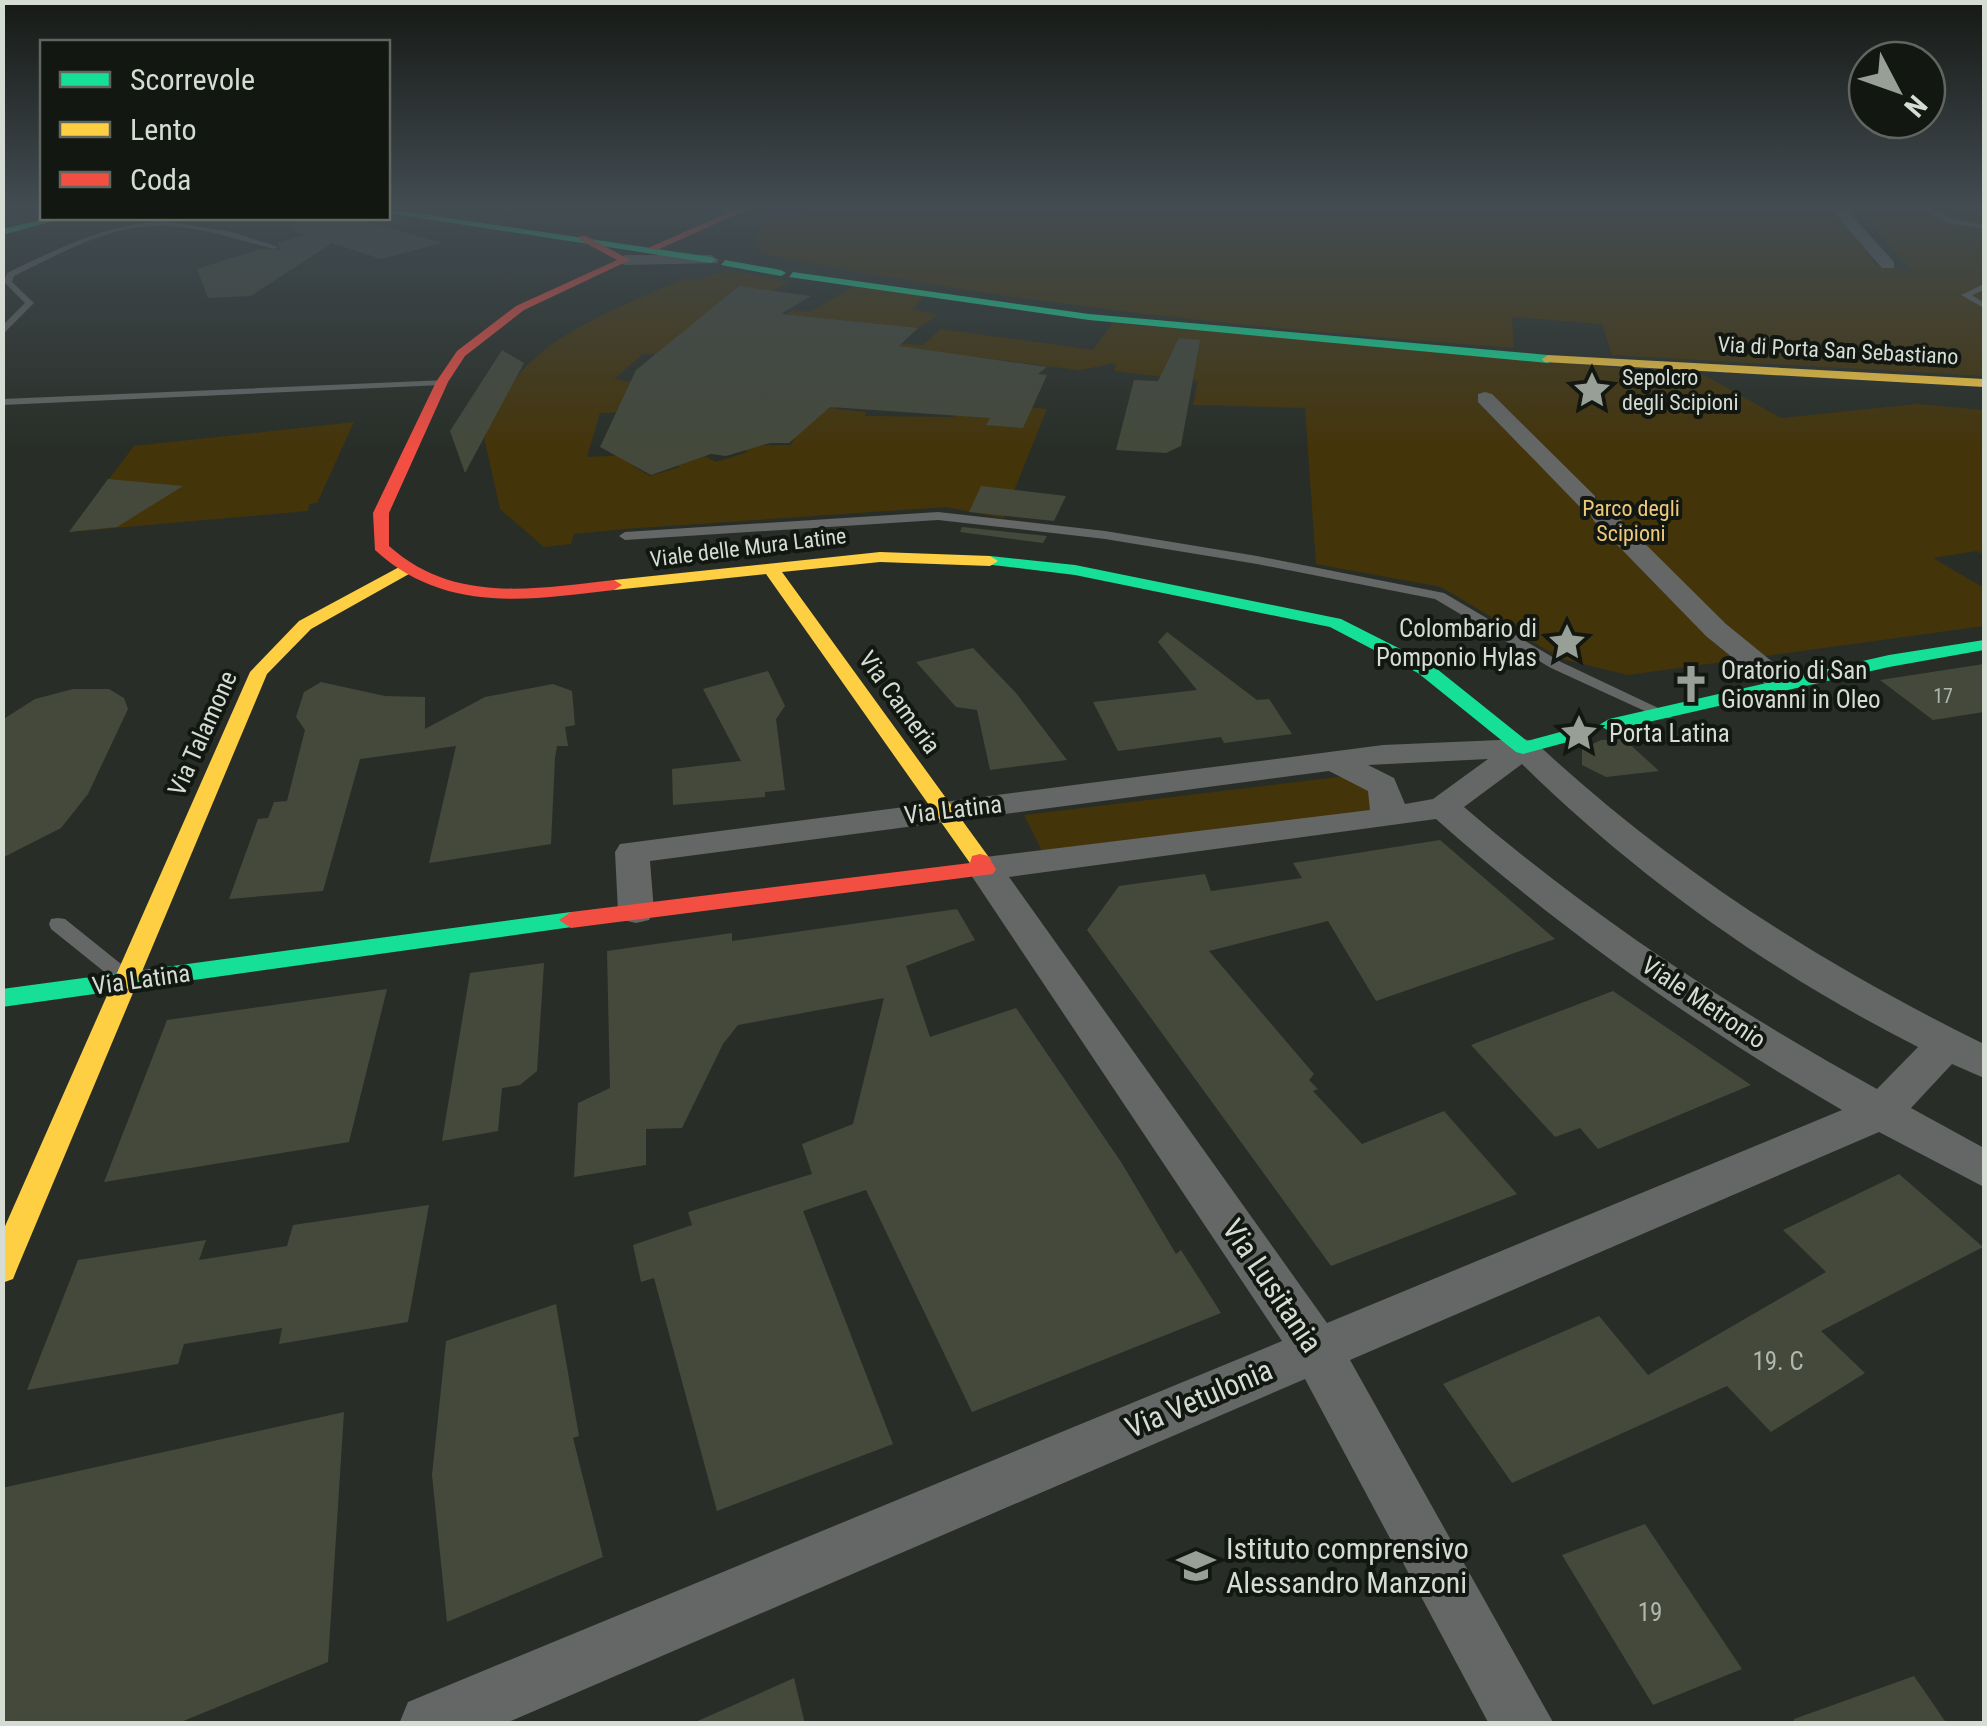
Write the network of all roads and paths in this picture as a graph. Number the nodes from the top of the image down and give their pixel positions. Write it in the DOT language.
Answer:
graph roads {
  1 [pos="16,290"];
  2 [pos="563,290"];
  3 [pos="896,290"];
  4 [pos="1978,290"];
  5 [pos="1984,306"];
  6 [pos="2,332"];
  7 [pos="442,382"];
  8 [pos="1984,383"];
  9 [pos="1485,398"];
  10 [pos="8,402"];
  11 [pos="2,414"];
  12 [pos="625,536"];
  13 [pos="770,568"];
  14 [pos="403,570"];
  15 [pos="1984,645"];
  16 [pos="1781,684"];
  17 [pos="1665,716"];
  18 [pos="1608,725"];
  19 [pos="1580,733"];
  20 [pos="1523,748"];
  21 [pos="1333,760"];
  22 [pos="1443,807"];
  23 [pos="944,809"];
  24 [pos="1384,819"];
  25 [pos="986,869"];
  26 [pos="636,911"];
  27 [pos="58,924"];
  28 [pos="128,981"];
  29 [pos="2,998"];
  30 [pos="1965,1053"];
  31 [pos="1880,1113"];
  32 [pos="1984,1169"];
  33 [pos="2,1269"];
  34 [pos="1316,1350"];
  35 [pos="430,1724"];
  36 [pos="1523,1724"];
  1 -- 6 [label="lane"];
  2 -- 7 [label="street"];
  3 -- 8 [label="street, Via di Porta San Sebastiano"];
  4 -- 5 [label="lane"];
  7 -- 10 [label="lane"];
  7 -- 14 [label="street"];
  9 -- 16 [label="street"];
  10 -- 11 [label="lane"];
  12 -- 17 [label="lane"];
  13 -- 14 [label="street, Viale delle Mura Latine"];
  13 -- 20 [label="street, Viale delle Mura Latine"];
  13 -- 23 [label="street, Via Cameria"];
  14 -- 28 [label="street, Via Talamone"];
  15 -- 16 [label="street"];
  16 -- 17 [label="street"];
  17 -- 18 [label="street"];
  19 -- 20 [label="street"];
  20 -- 21 [label="street, Via Latina"];
  20 -- 22 [label="street, Via Latina"];
  20 -- 30 [label="street"];
  21 -- 23 [label="street, Via Latina"];
  21 -- 24 [label="street"];
  22 -- 24 [label="street, Via Latina"];
  22 -- 31 [label="street, Viale Metronio"];
  23 -- 25 [label="street, Via Cameria"];
  23 -- 26 [label="street, Via Latina"];
  24 -- 25 [label="street, Via Latina"];
  25 -- 26 [label="street, Via Latina"];
  25 -- 34 [label="street, Via Lusitania"];
  26 -- 28 [label="street, Via Latina"];
  27 -- 28 [label="lane"];
  28 -- 29 [label="street, Via Latina"];
  28 -- 33 [label="street, Via Talamone"];
  30 -- 31 [label="street, Via Vetulonia"];
  31 -- 32 [label="street, Viale Metronio"];
  31 -- 34 [label="street, Via Vetulonia"];
  34 -- 35 [label="street, Via Vetulonia"];
  34 -- 36 [label="street, Via Lusitania"];
}
